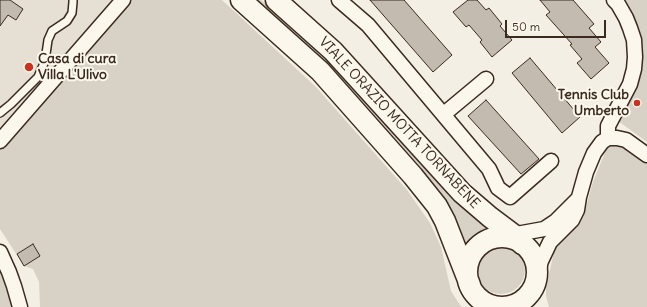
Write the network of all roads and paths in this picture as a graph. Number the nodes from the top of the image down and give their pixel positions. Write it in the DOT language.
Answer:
graph roads {
  1 [pos="73,0"];
  2 [pos="123,0"];
  3 [pos="241,0"];
  4 [pos="276,0"];
  5 [pos="339,0"];
  6 [pos="614,0"];
  7 [pos="486,78"];
  8 [pos="0,113"];
  9 [pos="444,114"];
  10 [pos="608,138"];
  11 [pos="0,141"];
  12 [pos="647,155"];
  13 [pos="551,161"];
  14 [pos="579,197"];
  15 [pos="512,239"];
  16 [pos="0,252"];
  17 [pos="536,279"];
  18 [pos="480,297"];
  19 [pos="20,307"];
  20 [pos="536,307"];
  1 -- 8 [label="lane"];
  2 -- 11 [label="street"];
  3 -- 18 [label="main road, VIALE ORAZIO MOTTA TORNABENE"];
  4 -- 15 [label="main road, VIALE ORAZIO MOTTA TORNABENE"];
  5 -- 9 [label="street"];
  6 -- 10 [label="street"];
  7 -- 9 [label="street"];
  9 -- 13 [label="street"];
  10 -- 12 [label="street"];
  10 -- 14 [label="street"];
  14 -- 15 [label="street"];
  14 -- 17 [label="street"];
  15 -- 17 [label="main road"];
  15 -- 18 [label="main road"];
  16 -- 19 [label="street"];
  17 -- 18 [label="main road"];
  17 -- 20 [label="main road"];
}
